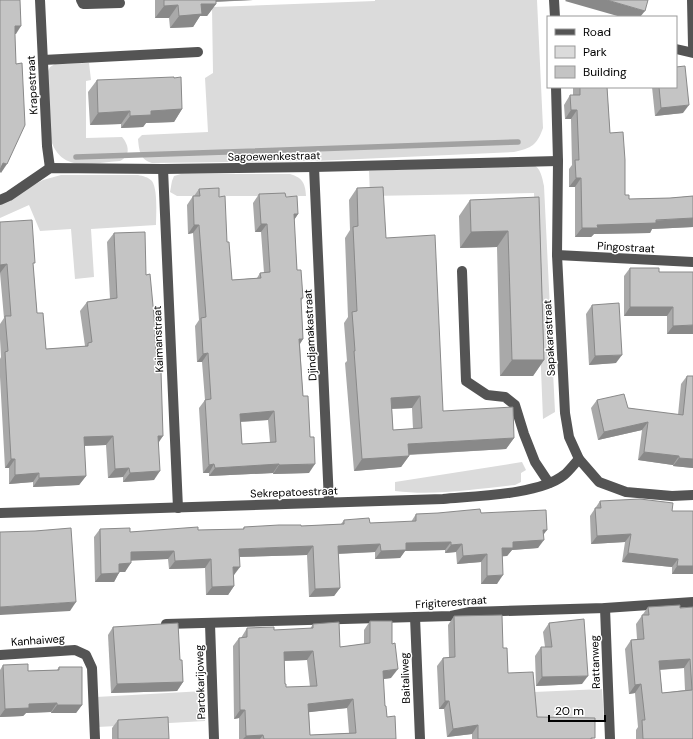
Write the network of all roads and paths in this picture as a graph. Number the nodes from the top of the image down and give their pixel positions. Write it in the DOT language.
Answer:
graph roads {
  1 [pos="40,0"];
  2 [pos="81,0"];
  3 [pos="554,0"];
  4 [pos="692,0"];
  5 [pos="120,3"];
  6 [pos="555,16"];
  7 [pos="693,46"];
  8 [pos="677,49"];
  9 [pos="198,52"];
  10 [pos="693,53"];
  11 [pos="43,60"];
  12 [pos="556,88"];
  13 [pos="558,160"];
  14 [pos="314,167"];
  15 [pos="50,168"];
  16 [pos="163,169"];
  17 [pos="0,200"];
  18 [pos="557,255"];
  19 [pos="693,262"];
  20 [pos="462,271"];
  21 [pos="579,459"];
  22 [pos="549,483"];
  23 [pos="693,495"];
  24 [pos="329,502"];
  25 [pos="178,508"];
  26 [pos="0,514"];
  27 [pos="693,602"];
  28 [pos="605,608"];
  29 [pos="415,617"];
  30 [pos="159,624"];
  31 [pos="210,624"];
  32 [pos="0,654"];
  33 [pos="95,739"];
  34 [pos="214,739"];
  35 [pos="420,739"];
  36 [pos="610,739"];
  1 -- 11 [label="street, Krapestraat"];
  2 -- 5 [label="street"];
  3 -- 6 [label="street"];
  4 -- 7 [label="street"];
  8 -- 10 [label="street"];
  9 -- 11 [label="street"];
  11 -- 15 [label="street, Krapestraat"];
  12 -- 13 [label="street, Sapakarastraat"];
  13 -- 14 [label="street, Sagoewenkestraat"];
  13 -- 18 [label="street, Sapakarastraat"];
  14 -- 16 [label="street, Sagoewenkestraat"];
  14 -- 24 [label="street, Djindjamakastraat"];
  15 -- 16 [label="street, Sagoewenkestraat"];
  15 -- 17 [label="street"];
  16 -- 25 [label="street, Kaimanstraat"];
  18 -- 19 [label="street, Pingostraat"];
  18 -- 21 [label="street, Sapakarastraat"];
  20 -- 22 [label="street"];
  21 -- 22 [label="street, Sekrepatoestraat"];
  21 -- 23 [label="street, Sapakarastraat"];
  22 -- 24 [label="street, Sekrepatoestraat"];
  24 -- 25 [label="street, Sekrepatoestraat"];
  25 -- 26 [label="street, Sekrepatoestraat"];
  27 -- 28 [label="street, Frigiterestraat"];
  28 -- 29 [label="street, Frigiterestraat"];
  28 -- 36 [label="street, Rattanweg"];
  29 -- 31 [label="street, Frigiterestraat"];
  29 -- 35 [label="street, Baitaliweg"];
  30 -- 31 [label="street, Frigiterestraat"];
  31 -- 34 [label="street, Partokarijoweg"];
  32 -- 33 [label="street, Kanhaiweg"];
}
